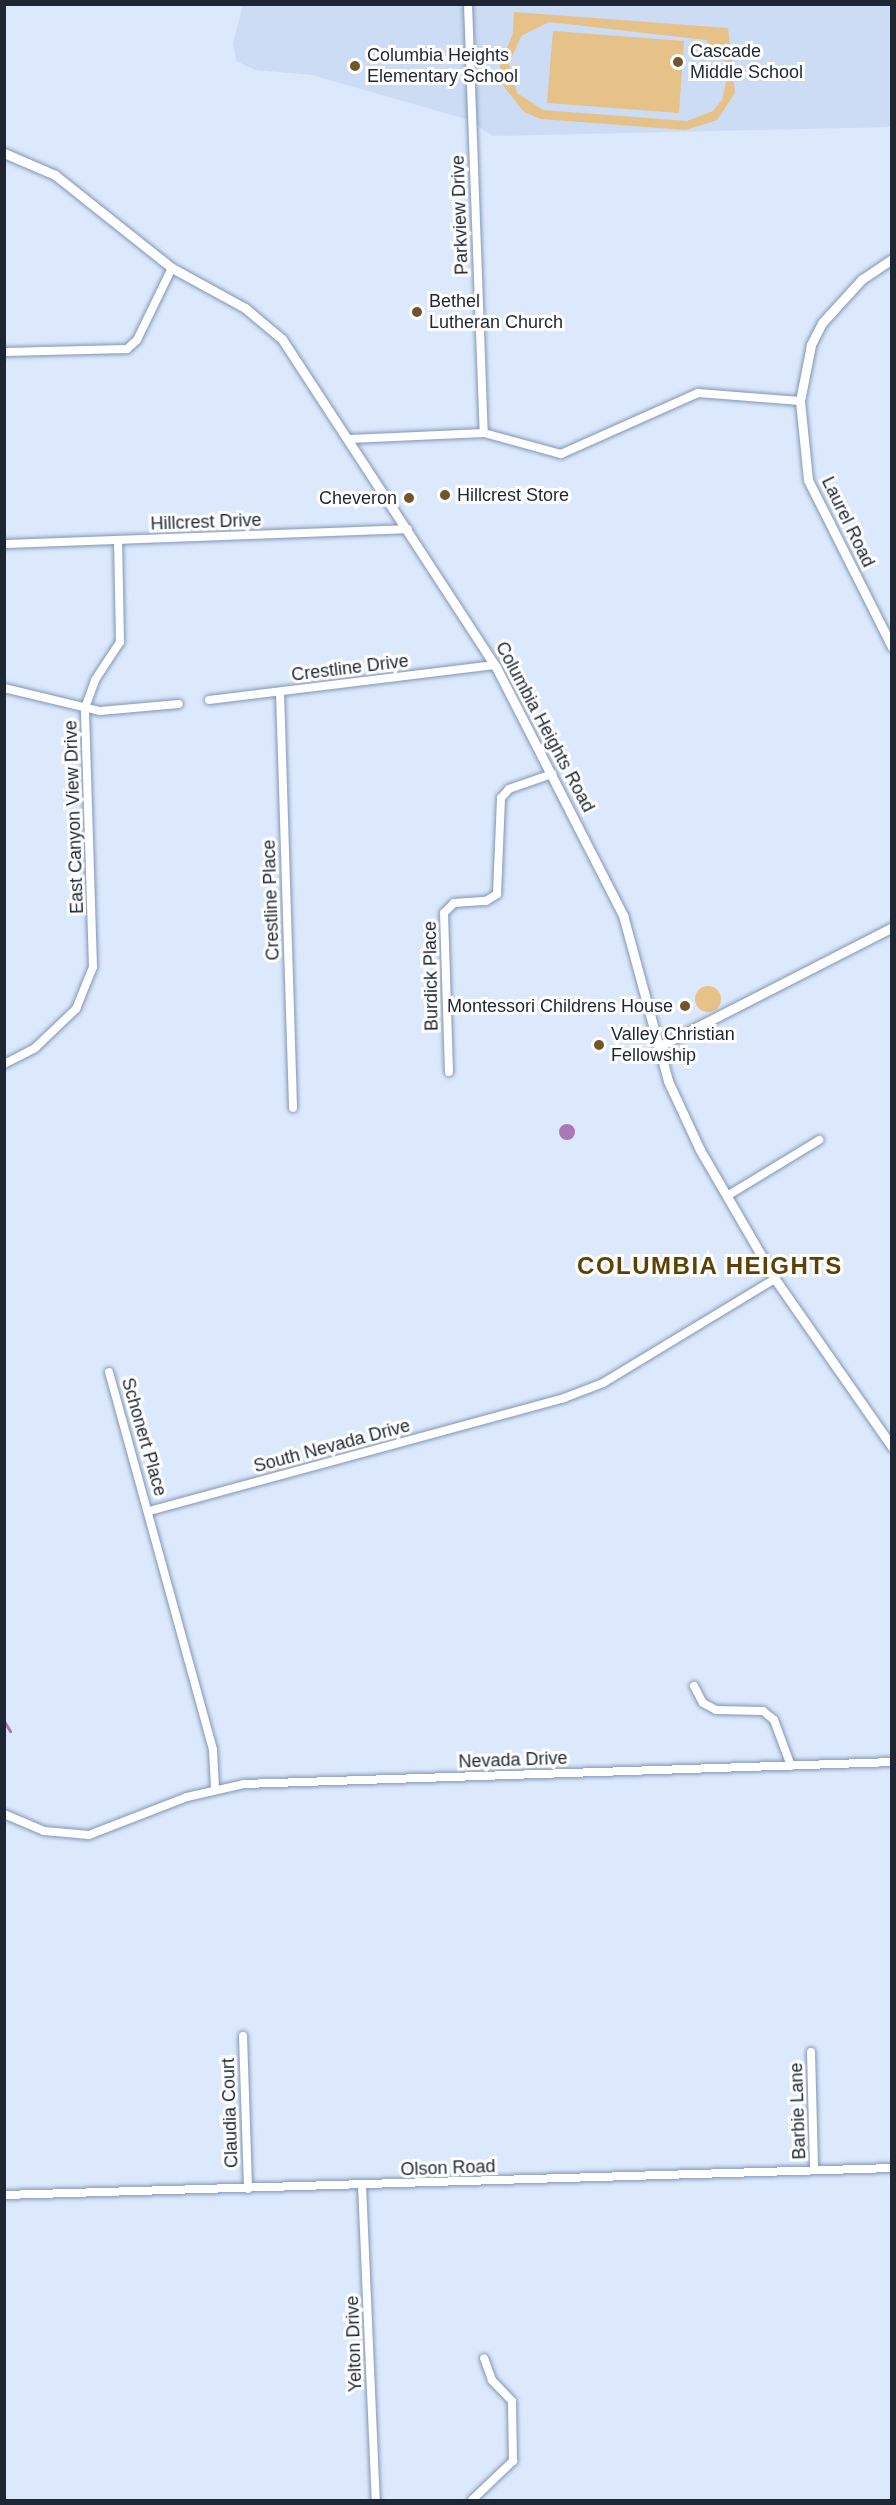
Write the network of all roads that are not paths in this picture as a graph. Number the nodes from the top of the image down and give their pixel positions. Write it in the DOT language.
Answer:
graph roads {
  1 [pos="468,4"];
  2 [pos="4,153"];
  3 [pos="891,259"];
  4 [pos="172,268"];
  5 [pos="4,352"];
  6 [pos="801,401"];
  7 [pos="484,433"];
  8 [pos="350,439"];
  9 [pos="408,529"];
  10 [pos="118,540"];
  11 [pos="4,544"];
  12 [pos="891,647"];
  13 [pos="495,665"];
  14 [pos="4,688"];
  15 [pos="279,692"];
  16 [pos="209,700"];
  17 [pos="179,704"];
  18 [pos="85,708"];
  19 [pos="552,774"];
  20 [pos="891,927"];
  21 [pos="658,1047"];
  22 [pos="4,1064"];
  23 [pos="449,1072"];
  24 [pos="293,1108"];
  25 [pos="819,1140"];
  26 [pos="727,1196"];
  27 [pos="775,1279"];
  28 [pos="110,1372"];
  29 [pos="891,1447"];
  30 [pos="149,1510"];
  31 [pos="694,1686"];
  32 [pos="891,1762"];
  33 [pos="791,1766"];
  34 [pos="215,1788"];
  35 [pos="4,1814"];
  36 [pos="243,2036"];
  37 [pos="811,2052"];
  38 [pos="891,2168"];
  39 [pos="814,2170"];
  40 [pos="362,2186"];
  41 [pos="248,2188"];
  42 [pos="4,2195"];
  43 [pos="484,2358"];
  44 [pos="376,2500"];
  45 [pos="472,2500"];
  1 -- 7 [label="street, Parkview Drive"];
  2 -- 4 [label="street, Columbia Heights Road"];
  3 -- 6 [label="street, Laurel Road"];
  4 -- 5 [label="street"];
  4 -- 8 [label="street, Columbia Heights Road"];
  6 -- 7 [label="street"];
  6 -- 12 [label="street, Laurel Road"];
  7 -- 8 [label="street"];
  8 -- 9 [label="street, Columbia Heights Road"];
  9 -- 10 [label="street, Hillcrest Drive"];
  9 -- 13 [label="street, Columbia Heights Road"];
  10 -- 11 [label="street, Hillcrest Drive"];
  10 -- 18 [label="street, East Canyon View Drive"];
  13 -- 15 [label="street, Crestline Drive"];
  13 -- 19 [label="street, Columbia Heights Road"];
  14 -- 18 [label="street"];
  15 -- 16 [label="street, Crestline Drive"];
  15 -- 24 [label="street, Crestline Place"];
  17 -- 18 [label="street"];
  18 -- 22 [label="street, East Canyon View Drive"];
  19 -- 21 [label="street, Columbia Heights Road"];
  19 -- 23 [label="street, Burdick Place"];
  20 -- 21 [label="street"];
  21 -- 26 [label="street, Columbia Heights Road"];
  25 -- 26 [label="street"];
  26 -- 27 [label="street, Columbia Heights Road"];
  27 -- 29 [label="street, Columbia Heights Road"];
  27 -- 30 [label="street, South Nevada Drive"];
  28 -- 30 [label="street, Schonert Place"];
  30 -- 34 [label="street"];
  31 -- 33 [label="street"];
  32 -- 33 [label="street, Nevada Drive"];
  33 -- 34 [label="street, Nevada Drive"];
  34 -- 35 [label="street, Nevada Drive"];
  36 -- 41 [label="street, Claudia Court"];
  37 -- 39 [label="street, Barbie Lane"];
  38 -- 39 [label="street, Olson Road"];
  39 -- 40 [label="street, Olson Road"];
  40 -- 41 [label="street, Olson Road"];
  40 -- 44 [label="street, Yelton Drive"];
  41 -- 42 [label="street, Olson Road"];
  43 -- 45 [label="street"];
}
